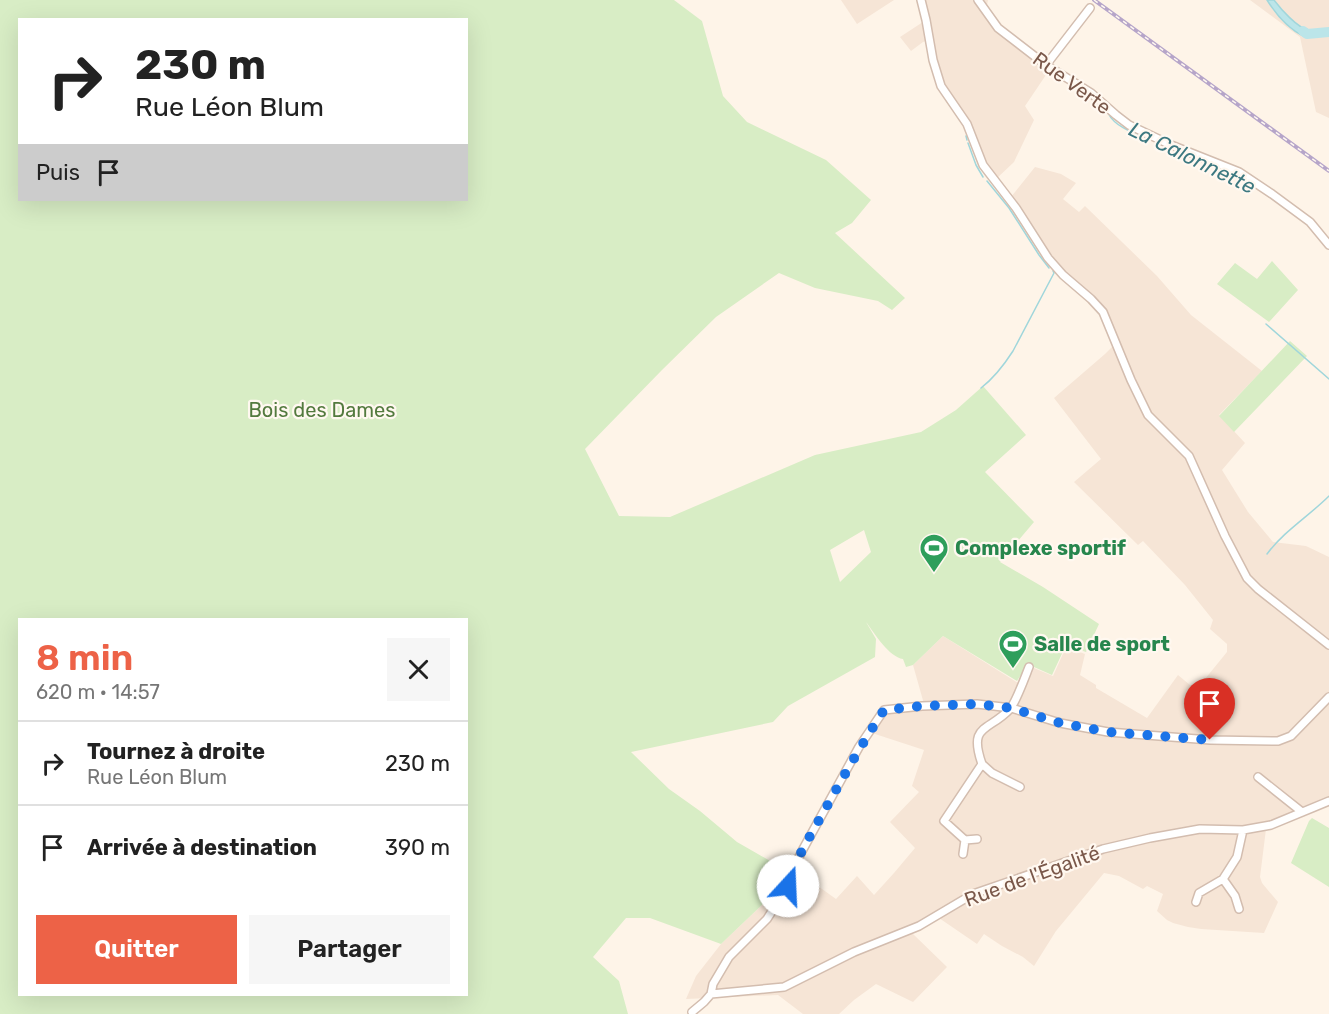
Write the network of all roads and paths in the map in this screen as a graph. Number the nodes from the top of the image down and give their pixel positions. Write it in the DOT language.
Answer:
graph roads {
  1 [pos="921,0"];
  2 [pos="978,0"];
  3 [pos="1090,8"];
  4 [pos="1046,65"];
  5 [pos="1329,245"];
  6 [pos="1329,645"];
  7 [pos="1029,667"];
  8 [pos="1329,697"];
  9 [pos="1011,708"];
  10 [pos="982,764"];
  11 [pos="1257,777"];
  12 [pos="1020,787"];
  13 [pos="1329,801"];
  14 [pos="1302,812"];
  15 [pos="1243,830"];
  16 [pos="977,839"];
  17 [pos="965,840"];
  18 [pos="963,854"];
  19 [pos="1223,879"];
  20 [pos="1196,902"];
  21 [pos="1239,909"];
  22 [pos="711,994"];
  23 [pos="692,1012"];
  1 -- 6 [label="street"];
  2 -- 4 [label="street, Rue Verte"];
  3 -- 4 [label="street"];
  4 -- 5 [label="street, Rue Verte"];
  7 -- 9 [label="street"];
  8 -- 9 [label="street"];
  9 -- 10 [label="street"];
  9 -- 22 [label="street"];
  10 -- 12 [label="street"];
  10 -- 17 [label="street"];
  11 -- 14 [label="street"];
  13 -- 14 [label="street, Rue de l'Égalité"];
  14 -- 15 [label="street, Rue de l'Égalité"];
  15 -- 19 [label="street"];
  15 -- 22 [label="street, Rue de l'Égalité"];
  16 -- 17 [label="street"];
  17 -- 18 [label="street"];
  19 -- 20 [label="street"];
  19 -- 21 [label="street"];
  22 -- 23 [label="street"];
}
